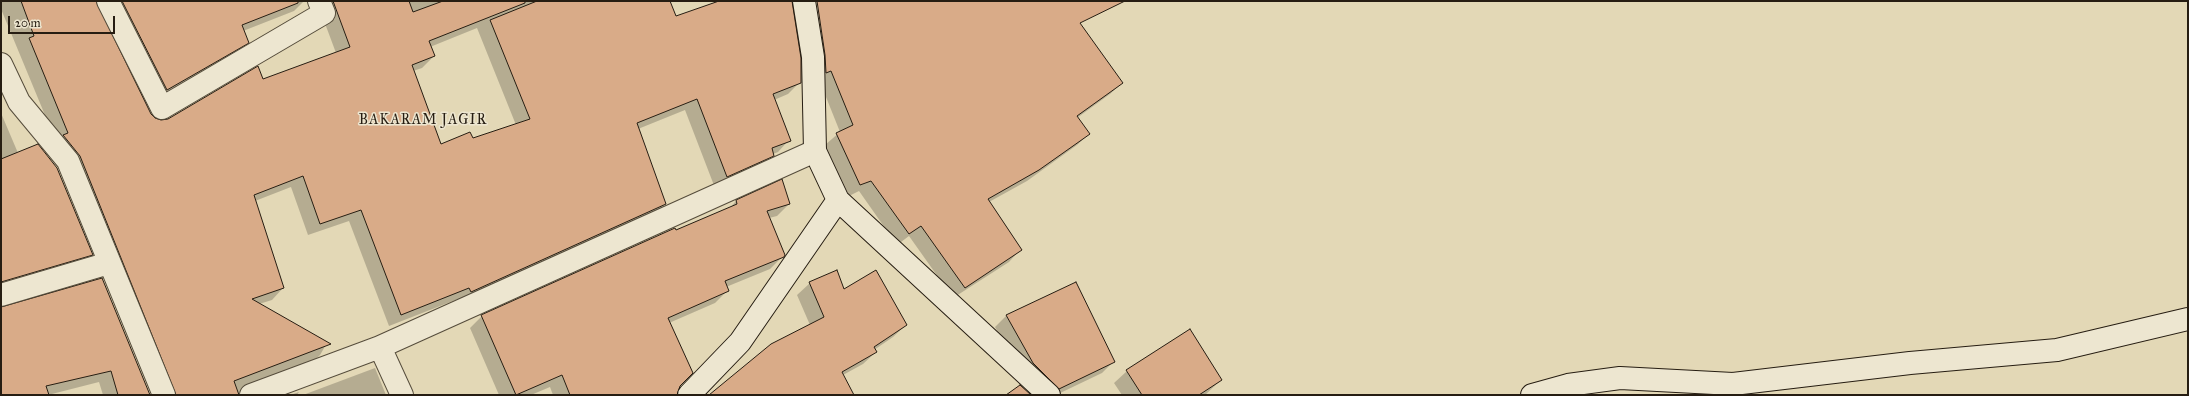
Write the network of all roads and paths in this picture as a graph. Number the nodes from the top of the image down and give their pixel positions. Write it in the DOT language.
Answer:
graph roads {
  1 [pos="108,1"];
  2 [pos="319,1"];
  3 [pos="804,1"];
  4 [pos="1,64"];
  5 [pos="815,151"];
  6 [pos="838,200"];
  7 [pos="109,263"];
  8 [pos="1,295"];
  9 [pos="2188,319"];
  10 [pos="380,347"];
  11 [pos="164,395"];
  12 [pos="251,395"];
  13 [pos="402,395"];
  14 [pos="689,395"];
  15 [pos="1049,395"];
  16 [pos="1532,395"];
  1 -- 2 [label="street"];
  3 -- 5 [label="street"];
  4 -- 7 [label="street"];
  5 -- 6 [label="street"];
  5 -- 10 [label="street"];
  6 -- 14 [label="street"];
  6 -- 15 [label="street"];
  7 -- 8 [label="street"];
  7 -- 11 [label="street"];
  9 -- 16 [label="street"];
  10 -- 12 [label="street"];
  10 -- 13 [label="street"];
}
